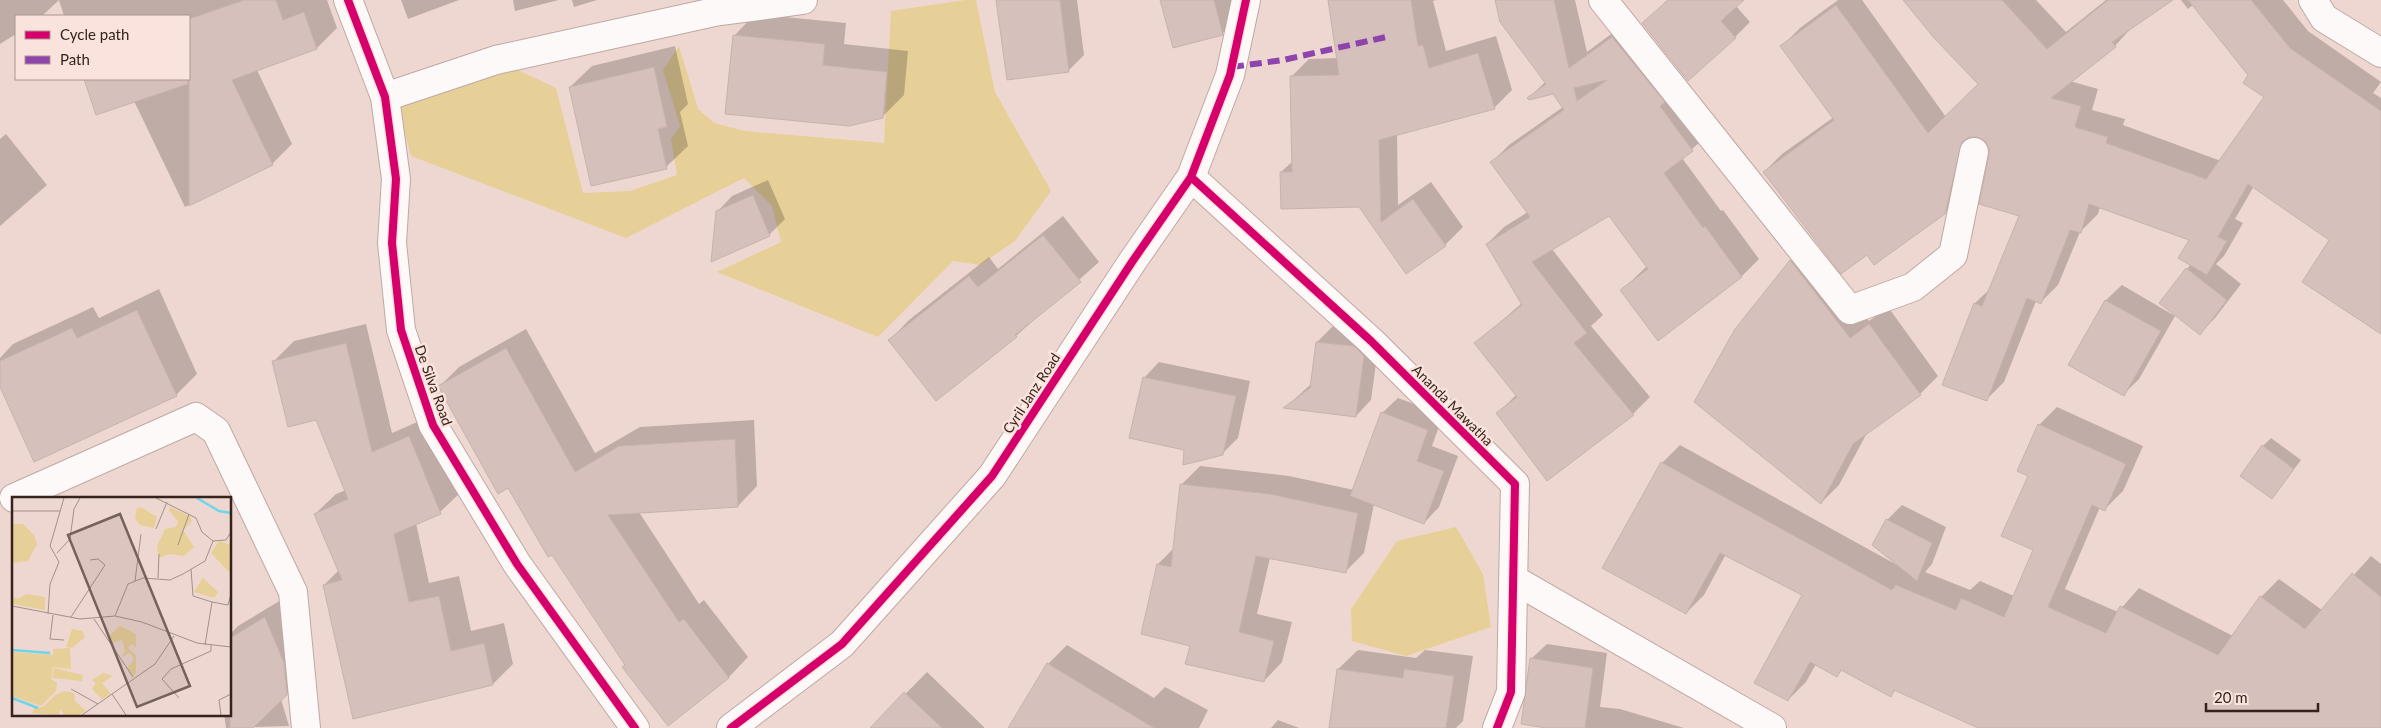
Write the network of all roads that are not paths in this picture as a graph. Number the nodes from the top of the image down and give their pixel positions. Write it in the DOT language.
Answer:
graph roads {
  1 [pos="348,0"];
  2 [pos="803,0"];
  3 [pos="1246,0"];
  4 [pos="1603,0"];
  5 [pos="2313,0"];
  6 [pos="2381,53"];
  7 [pos="385,97"];
  8 [pos="1974,152"];
  9 [pos="1191,177"];
  10 [pos="16,497"];
  11 [pos="12,499"];
  12 [pos="0,504"];
  13 [pos="1513,579"];
  14 [pos="306,728"];
  15 [pos="635,728"];
  16 [pos="731,728"];
  17 [pos="1497,728"];
  18 [pos="1772,728"];
  1 -- 7 [label="street, De Silva Road"];
  2 -- 7 [label="street"];
  3 -- 9 [label="street, Cyril Janz Road"];
  4 -- 8 [label="street"];
  5 -- 6 [label="street"];
  7 -- 15 [label="street, De Silva Road"];
  9 -- 13 [label="street, Ananda Mawatha"];
  9 -- 16 [label="street, Cyril Janz Road"];
  10 -- 14 [label="street"];
  11 -- 12 [label="street"];
  13 -- 17 [label="street, Ananda Mawatha"];
  13 -- 18 [label="street"];
}
